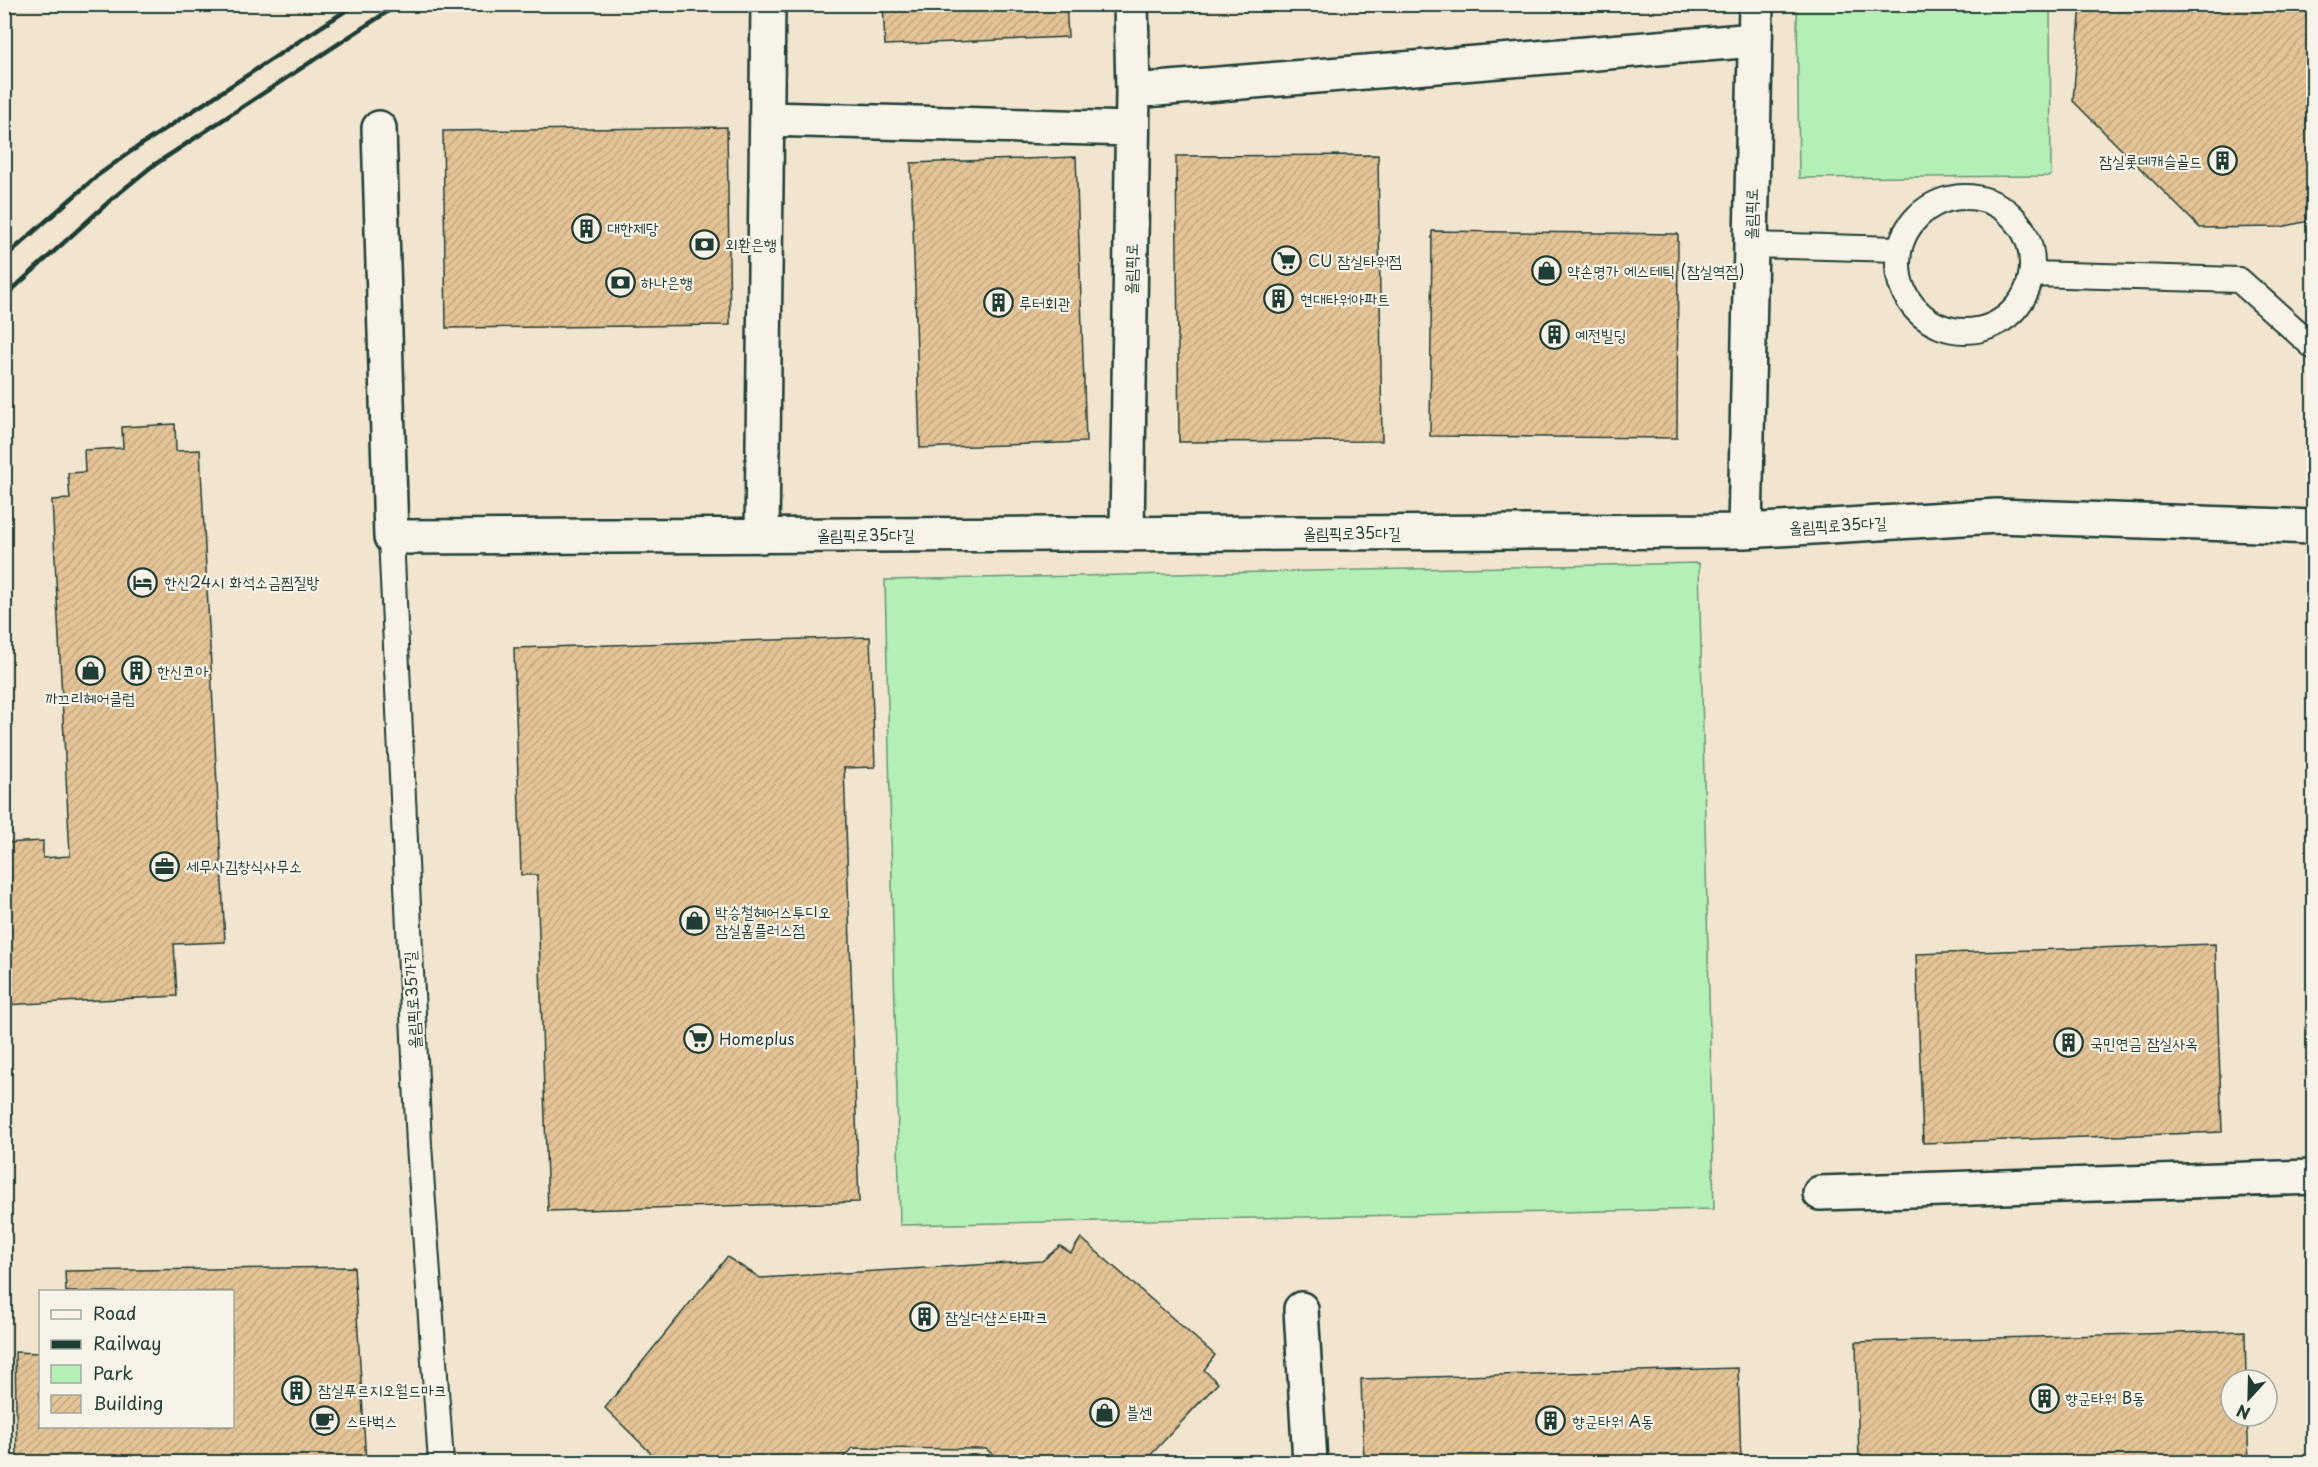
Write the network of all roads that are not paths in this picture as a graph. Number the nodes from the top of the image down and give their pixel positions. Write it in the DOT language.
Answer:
graph roads {
  1 [pos="768,4"];
  2 [pos="1131,4"];
  3 [pos="1756,4"];
  4 [pos="1755,40"];
  5 [pos="1133,91"];
  6 [pos="767,119"];
  7 [pos="379,128"];
  8 [pos="1132,129"];
  9 [pos="1750,245"];
  10 [pos="1898,249"];
  11 [pos="2032,274"];
  12 [pos="2313,347"];
  13 [pos="2313,527"];
  14 [pos="1745,531"];
  15 [pos="1127,534"];
  16 [pos="762,536"];
  17 [pos="390,537"];
  18 [pos="2313,1177"];
  19 [pos="1820,1193"];
  20 [pos="1301,1309"];
  21 [pos="441,1462"];
  22 [pos="1310,1462"];
  1 -- 6 [label="street"];
  2 -- 5 [label="street, 올림픽로"];
  3 -- 4 [label="street, 올림픽로"];
  4 -- 5 [label="street"];
  4 -- 9 [label="street, 올림픽로"];
  5 -- 8 [label="street, 올림픽로"];
  6 -- 8 [label="street"];
  6 -- 16 [label="street"];
  7 -- 17 [label="street"];
  8 -- 15 [label="street, 올림픽로"];
  9 -- 10 [label="lane"];
  9 -- 14 [label="street, 올림픽로"];
  10 -- 11 [label="lane"];
  10 -- 11 [label="lane"];
  11 -- 12 [label="lane"];
  13 -- 14 [label="street, 올림픽로35다길"];
  14 -- 15 [label="street, 올림픽로35다길"];
  15 -- 16 [label="street, 올림픽로35다길"];
  16 -- 17 [label="street, 올림픽로35다길"];
  17 -- 21 [label="lane, 올림픽로35가길"];
  18 -- 19 [label="street"];
  20 -- 22 [label="street"];
}
